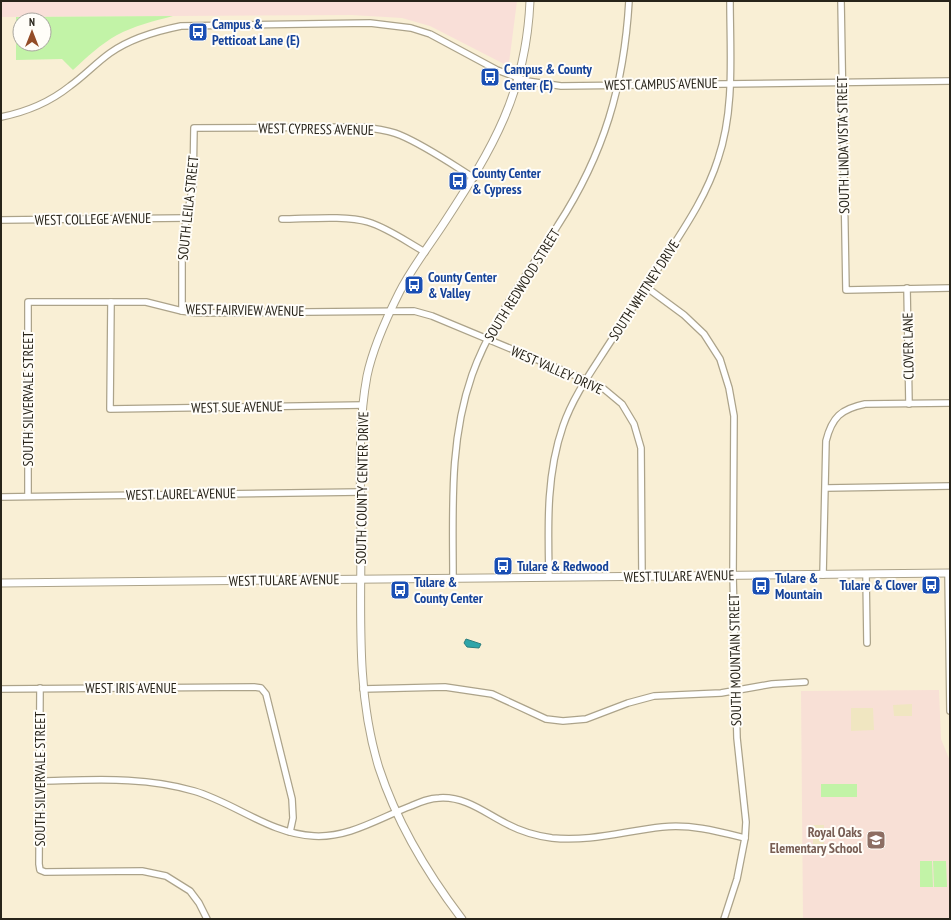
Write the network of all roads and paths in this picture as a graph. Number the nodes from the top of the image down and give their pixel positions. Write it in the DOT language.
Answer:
graph roads {
  1 [pos="530,1"];
  2 [pos="629,1"];
  3 [pos="730,1"];
  4 [pos="841,1"];
  5 [pos="519,79"];
  6 [pos="950,81"];
  7 [pos="842,83"];
  8 [pos="619,84"];
  9 [pos="730,84"];
  10 [pos="1,117"];
  11 [pos="194,128"];
  12 [pos="474,178"];
  13 [pos="186,218"];
  14 [pos="282,219"];
  15 [pos="1,220"];
  16 [pos="425,252"];
  17 [pos="646,288"];
  18 [pos="907,288"];
  19 [pos="950,288"];
  20 [pos="28,302"];
  21 [pos="111,302"];
  22 [pos="391,310"];
  23 [pos="182,311"];
  24 [pos="488,339"];
  25 [pos="586,380"];
  26 [pos="950,403"];
  27 [pos="909,404"];
  28 [pos="363,405"];
  29 [pos="950,486"];
  30 [pos="826,488"];
  31 [pos="361,492"];
  32 [pos="28,496"];
  33 [pos="1,497"];
  34 [pos="949,573"];
  35 [pos="866,574"];
  36 [pos="733,575"];
  37 [pos="823,575"];
  38 [pos="642,576"];
  39 [pos="549,577"];
  40 [pos="453,578"];
  41 [pos="361,579"];
  42 [pos="1,583"];
  43 [pos="867,643"];
  44 [pos="805,682"];
  45 [pos="950,683"];
  46 [pos="40,688"];
  47 [pos="1,689"];
  48 [pos="363,689"];
  49 [pos="736,691"];
  50 [pos="950,712"];
  51 [pos="40,780"];
  52 [pos="395,812"];
  53 [pos="290,832"];
  54 [pos="745,838"];
  55 [pos="207,919"];
  56 [pos="462,919"];
  57 [pos="724,919"];
  1 -- 5 [label="street, SOUTH COUNTY CENTER DRIVE"];
  2 -- 8 [label="street, SOUTH REDWOOD STREET"];
  3 -- 9 [label="street, SOUTH WHITNEY DRIVE"];
  4 -- 7 [label="street, SOUTH LINDA VISTA STREET"];
  5 -- 8 [label="street, WEST CAMPUS AVENUE"];
  5 -- 10 [label="street, WEST CAMPUS AVENUE"];
  5 -- 12 [label="street, SOUTH COUNTY CENTER DRIVE"];
  6 -- 7 [label="street, WEST CAMPUS AVENUE"];
  7 -- 9 [label="street, WEST CAMPUS AVENUE"];
  7 -- 18 [label="street, SOUTH LINDA VISTA STREET"];
  8 -- 9 [label="street, WEST CAMPUS AVENUE"];
  8 -- 24 [label="street, SOUTH REDWOOD STREET"];
  9 -- 17 [label="street, SOUTH WHITNEY DRIVE"];
  11 -- 12 [label="street, WEST CYPRESS AVENUE"];
  11 -- 13 [label="street, SOUTH LEILA STREET"];
  12 -- 16 [label="street, SOUTH COUNTY CENTER DRIVE"];
  13 -- 15 [label="street, WEST COLLEGE AVENUE"];
  13 -- 23 [label="street, SOUTH LEILA STREET"];
  14 -- 16 [label="street"];
  16 -- 22 [label="street, SOUTH COUNTY CENTER DRIVE"];
  17 -- 25 [label="street, SOUTH WHITNEY DRIVE"];
  17 -- 36 [label="street, SOUTH MOUNTAIN STREET"];
  18 -- 19 [label="street"];
  18 -- 27 [label="street, CLOVER LANE"];
  20 -- 21 [label="street, WEST FAIRVIEW AVENUE"];
  20 -- 32 [label="street, SOUTH SILVERVALE STREET"];
  21 -- 23 [label="street, WEST FAIRVIEW AVENUE"];
  21 -- 28 [label="street, WEST SUE AVENUE"];
  22 -- 23 [label="street, WEST FAIRVIEW AVENUE"];
  22 -- 24 [label="street, WEST VALLEY DRIVE"];
  22 -- 28 [label="street, SOUTH COUNTY CENTER DRIVE"];
  24 -- 25 [label="street, WEST VALLEY DRIVE"];
  24 -- 40 [label="street, SOUTH REDWOOD STREET"];
  25 -- 38 [label="street, WEST VALLEY DRIVE"];
  25 -- 39 [label="street, SOUTH WHITNEY DRIVE"];
  26 -- 27 [label="street"];
  27 -- 30 [label="street"];
  28 -- 31 [label="street, SOUTH COUNTY CENTER DRIVE"];
  29 -- 30 [label="street"];
  30 -- 37 [label="street"];
  31 -- 32 [label="street, WEST LAUREL AVENUE"];
  31 -- 41 [label="street, SOUTH COUNTY CENTER DRIVE"];
  32 -- 33 [label="street, WEST LAUREL AVENUE"];
  34 -- 35 [label="street, WEST TULARE AVENUE"];
  34 -- 45 [label="street"];
  35 -- 37 [label="street, WEST TULARE AVENUE"];
  35 -- 43 [label="street"];
  36 -- 37 [label="street, WEST TULARE AVENUE"];
  36 -- 38 [label="street, WEST TULARE AVENUE"];
  36 -- 49 [label="street, SOUTH MOUNTAIN STREET"];
  38 -- 39 [label="street, WEST TULARE AVENUE"];
  39 -- 40 [label="street, WEST TULARE AVENUE"];
  40 -- 41 [label="street, WEST TULARE AVENUE"];
  41 -- 42 [label="street, WEST TULARE AVENUE"];
  41 -- 48 [label="street, SOUTH COUNTY CENTER DRIVE"];
  44 -- 49 [label="street"];
  45 -- 50 [label="street"];
  46 -- 47 [label="street, WEST IRIS AVENUE"];
  46 -- 51 [label="street, SOUTH SILVERVALE STREET"];
  46 -- 53 [label="street, WEST IRIS AVENUE"];
  48 -- 49 [label="street"];
  48 -- 52 [label="street, SOUTH COUNTY CENTER DRIVE"];
  49 -- 54 [label="street, SOUTH MOUNTAIN STREET"];
  51 -- 53 [label="street"];
  51 -- 55 [label="street, SOUTH SILVERVALE STREET"];
  52 -- 53 [label="street"];
  52 -- 54 [label="street"];
  52 -- 56 [label="street, SOUTH COUNTY CENTER DRIVE"];
  54 -- 57 [label="street, SOUTH MOUNTAIN STREET"];
}
